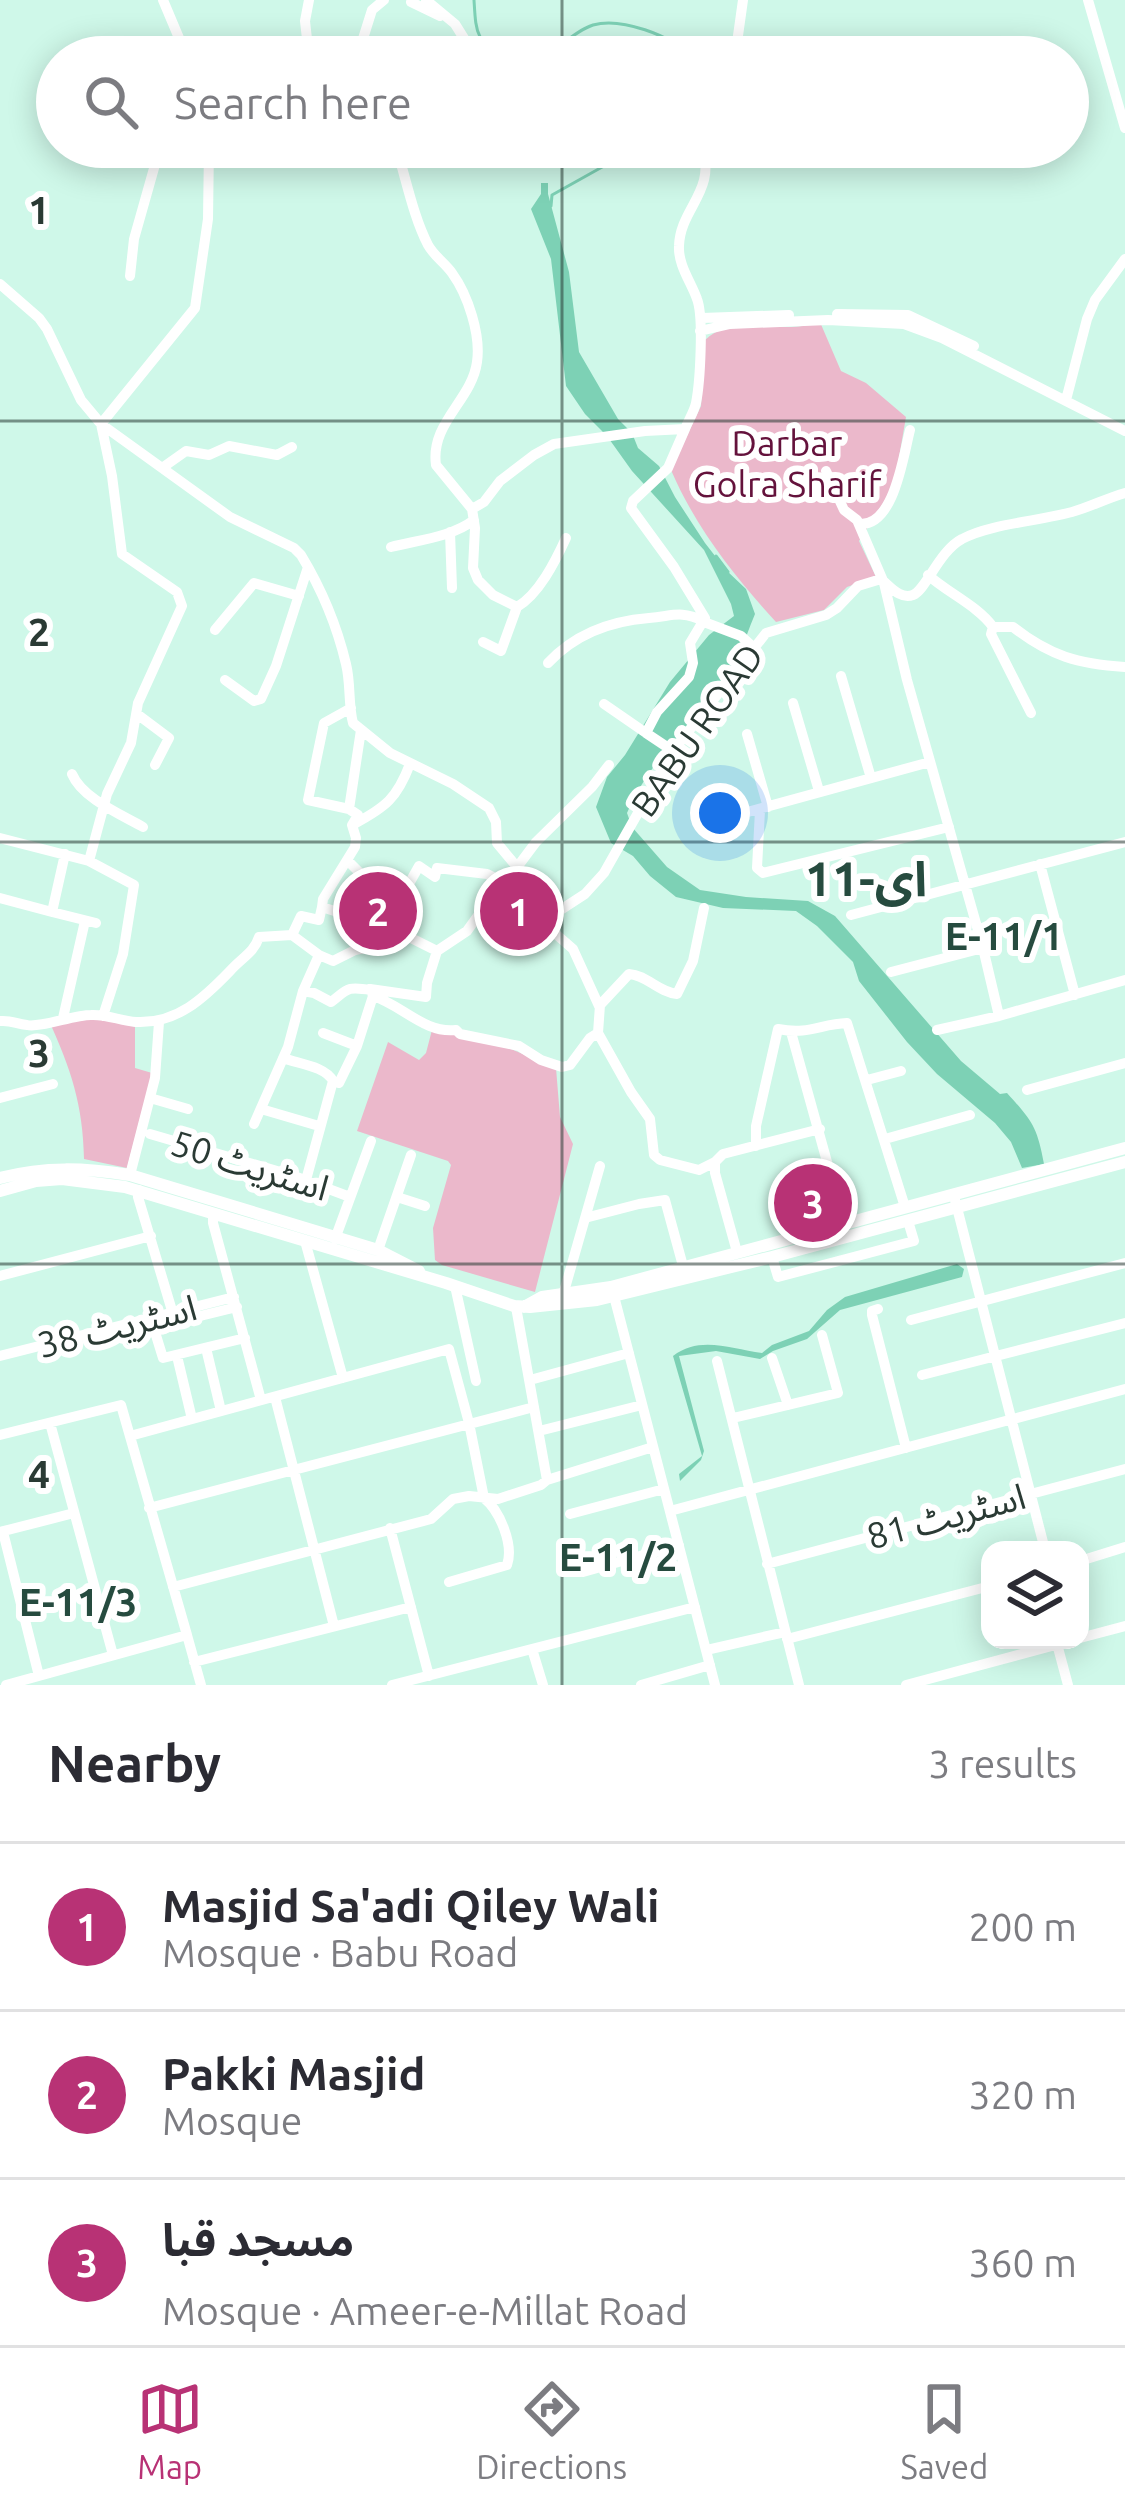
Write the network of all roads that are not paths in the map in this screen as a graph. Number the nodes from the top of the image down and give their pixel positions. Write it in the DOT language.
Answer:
graph roads {
  1 [pos="163,0"];
  2 [pos="309,0"];
  3 [pos="384,0"];
  4 [pos="426,0"];
  5 [pos="742,0"];
  6 [pos="1088,0"];
  7 [pos="412,1"];
  8 [pos="444,16"];
  9 [pos="178,36"];
  10 [pos="307,36"];
  11 [pos="364,36"];
  12 [pos="462,36"];
  13 [pos="738,36"];
  14 [pos="1125,128"];
  15 [pos="154,168"];
  16 [pos="209,168"];
  17 [pos="403,168"];
  18 [pos="705,168"];
  19 [pos="1125,259"];
  20 [pos="130,276"];
  21 [pos="0,284"];
  22 [pos="701,324"];
  23 [pos="1066,398"];
  24 [pos="101,424"];
  25 [pos="1125,428"];
  26 [pos="685,429"];
  27 [pos="910,430"];
  28 [pos="292,447"];
  29 [pos="162,468"];
  30 [pos="826,471"];
  31 [pos="1125,493"];
  32 [pos="473,514"];
  33 [pos="859,524"];
  34 [pos="450,532"];
  35 [pos="566,538"];
  36 [pos="391,547"];
  37 [pos="308,567"];
  38 [pos="928,575"];
  39 [pos="881,579"];
  40 [pos="452,588"];
  41 [pos="299,596"];
  42 [pos="517,608"];
  43 [pos="704,621"];
  44 [pos="993,627"];
  45 [pos="215,630"];
  46 [pos="483,642"];
  47 [pos="754,648"];
  48 [pos="548,663"];
  49 [pos="1125,667"];
  50 [pos="841,676"];
  51 [pos="225,680"];
  52 [pos="793,703"];
  53 [pos="604,704"];
  54 [pos="351,708"];
  55 [pos="1031,713"];
  56 [pos="136,714"];
  57 [pos="361,730"];
  58 [pos="649,734"];
  59 [pos="747,734"];
  60 [pos="674,751"];
  61 [pos="930,762"];
  62 [pos="410,764"];
  63 [pos="155,765"];
  64 [pos="609,765"];
  65 [pos="72,774"];
  66 [pos="871,778"];
  67 [pos="819,791"];
  68 [pos="105,804"];
  69 [pos="349,808"];
  70 [pos="764,808"];
  71 [pos="722,819"];
  72 [pos="352,825"];
  73 [pos="143,827"];
  74 [pos="949,827"];
  75 [pos="0,838"];
  76 [pos="1125,842"];
  77 [pos="65,854"];
  78 [pos="89,861"];
  79 [pos="348,861"];
  80 [pos="1040,864"];
  81 [pos="518,866"];
  82 [pos="963,883"];
  83 [pos="379,892"];
  84 [pos="531,896"];
  85 [pos="0,898"];
  86 [pos="322,907"];
  87 [pos="704,908"];
  88 [pos="397,910"];
  89 [pos="52,912"];
  90 [pos="851,914"];
  91 [pos="542,922"];
  92 [pos="392,924"];
  93 [pos="292,934"];
  94 [pos="983,948"];
  95 [pos="437,951"];
  96 [pos="319,955"];
  97 [pos="891,971"];
  98 [pos="1125,980"];
  99 [pos="303,991"];
  100 [pos="368,992"];
  101 [pos="1076,994"];
  102 [pos="599,1006"];
  103 [pos="103,1016"];
  104 [pos="1000,1016"];
  105 [pos="63,1018"];
  106 [pos="0,1022"];
  107 [pos="159,1022"];
  108 [pos="938,1030"];
  109 [pos="791,1032"];
  110 [pos="323,1033"];
  111 [pos="598,1033"];
  112 [pos="357,1046"];
  113 [pos="284,1058"];
  114 [pos="1125,1063"];
  115 [pos="901,1071"];
  116 [pos="867,1080"];
  117 [pos="339,1083"];
  118 [pos="53,1084"];
  119 [pos="1027,1090"];
  120 [pos="0,1098"];
  121 [pos="150,1098"];
  122 [pos="188,1109"];
  123 [pos="261,1109"];
  124 [pos="970,1115"];
  125 [pos="254,1124"];
  126 [pos="319,1126"];
  127 [pos="820,1129"];
  128 [pos="150,1133"];
  129 [pos="885,1139"];
  130 [pos="371,1141"];
  131 [pos="756,1146"];
  132 [pos="1125,1148"];
  133 [pos="411,1155"];
  134 [pos="715,1162"];
  135 [pos="1125,1162"];
  136 [pos="600,1166"];
  137 [pos="130,1175"];
  138 [pos="0,1178"];
  139 [pos="305,1180"];
  140 [pos="139,1190"];
  141 [pos="0,1191"];
  142 [pos="350,1197"];
  143 [pos="397,1197"];
  144 [pos="956,1202"];
  145 [pos="425,1206"];
  146 [pos="215,1207"];
  147 [pos="907,1214"];
  148 [pos="585,1218"];
  149 [pos="844,1223"];
  150 [pos="151,1236"];
  151 [pos="335,1239"];
  152 [pos="305,1241"];
  153 [pos="378,1250"];
  154 [pos="771,1250"];
  155 [pos="737,1252"];
  156 [pos="1125,1263"];
  157 [pos="683,1266"];
  158 [pos="0,1276"];
  159 [pos="427,1277"];
  160 [pos="455,1286"];
  161 [pos="612,1292"];
  162 [pos="563,1294"];
  163 [pos="235,1302"];
  164 [pos="981,1302"];
  165 [pos="519,1307"];
  166 [pos="878,1309"];
  167 [pos="178,1312"];
  168 [pos="151,1319"];
  169 [pos="911,1320"];
  170 [pos="1125,1323"];
  171 [pos="822,1335"];
  172 [pos="244,1338"];
  173 [pos="206,1348"];
  174 [pos="629,1353"];
  175 [pos="0,1356"];
  176 [pos="177,1356"];
  177 [pos="995,1356"];
  178 [pos="772,1358"];
  179 [pos="717,1361"];
  180 [pos="922,1375"];
  181 [pos="343,1378"];
  182 [pos="530,1380"];
  183 [pos="476,1381"];
  184 [pos="1125,1388"];
  185 [pos="275,1396"];
  186 [pos="261,1400"];
  187 [pos="788,1405"];
  188 [pos="642,1406"];
  189 [pos="534,1408"];
  190 [pos="221,1411"];
  191 [pos="733,1418"];
  192 [pos="192,1419"];
  193 [pos="1012,1419"];
  194 [pos="50,1423"];
  195 [pos="469,1423"];
  196 [pos="538,1431"];
  197 [pos="0,1436"];
  198 [pos="130,1436"];
  199 [pos="653,1448"];
  200 [pos="906,1448"];
  201 [pos="1125,1469"];
  202 [pos="293,1471"];
  203 [pos="547,1480"];
  204 [pos="664,1489"];
  205 [pos="749,1491"];
  206 [pos="1030,1493"];
  207 [pos="484,1498"];
  208 [pos="149,1508"];
  209 [pos="670,1511"];
  210 [pos="74,1513"];
  211 [pos="570,1514"];
  212 [pos="390,1528"];
  213 [pos="2,1532"];
  214 [pos="1043,1541"];
  215 [pos="679,1545"];
  216 [pos="316,1547"];
  217 [pos="1125,1547"];
  218 [pos="1089,1559"];
  219 [pos="767,1564"];
  220 [pos="583,1573"];
  221 [pos="449,1582"];
  222 [pos="172,1587"];
  223 [pos="981,1588"];
  224 [pos="411,1606"];
  225 [pos="695,1607"];
  226 [pos="334,1626"];
  227 [pos="1125,1626"];
  228 [pos="187,1635"];
  229 [pos="786,1635"];
  230 [pos="1089,1636"];
  231 [pos="532,1649"];
  232 [pos="1039,1649"];
  233 [pos="1069,1649"];
  234 [pos="706,1650"];
  235 [pos="113,1654"];
  236 [pos="194,1663"];
  237 [pos="710,1665"];
  238 [pos="39,1676"];
  239 [pos="429,1676"];
  240 [pos="5,1685"];
  241 [pos="201,1685"];
  242 [pos="392,1685"];
  243 [pos="543,1685"];
  244 [pos="641,1685"];
  245 [pos="715,1685"];
  246 [pos="799,1685"];
  247 [pos="906,1685"];
  248 [pos="1068,1685"];
  1 -- 9 [label="street"];
  2 -- 10 [label="street"];
  3 -- 11 [label="street"];
  4 -- 8 [label="street"];
  5 -- 13 [label="street"];
  6 -- 14 [label="street"];
  7 -- 8 [label="street"];
  8 -- 12 [label="street"];
  15 -- 20 [label="street"];
  16 -- 24 [label="street"];
  17 -- 32 [label="street"];
  18 -- 22 [label="street"];
  19 -- 23 [label="street"];
  21 -- 24 [label="street"];
  22 -- 23 [label="street"];
  22 -- 26 [label="street"];
  23 -- 25 [label="street"];
  24 -- 29 [label="street"];
  24 -- 56 [label="street"];
  26 -- 32 [label="street"];
  26 -- 43 [label="street"];
  27 -- 33 [label="street"];
  28 -- 29 [label="street"];
  29 -- 37 [label="street"];
  30 -- 33 [label="street"];
  31 -- 38 [label="street"];
  32 -- 34 [label="street"];
  32 -- 42 [label="street"];
  33 -- 39 [label="street"];
  34 -- 36 [label="street"];
  34 -- 40 [label="street"];
  35 -- 42 [label="street"];
  37 -- 41 [label="street"];
  37 -- 54 [label="street"];
  38 -- 39 [label="street"];
  38 -- 44 [label="street"];
  39 -- 47 [label="street, BABU ROAD"];
  39 -- 61 [label="street"];
  41 -- 45 [label="street"];
  41 -- 51 [label="street"];
  42 -- 46 [label="street"];
  43 -- 47 [label="street"];
  43 -- 48 [label="street"];
  43 -- 58 [label="street"];
  44 -- 49 [label="street"];
  44 -- 55 [label="street"];
  47 -- 60 [label="street, BABU ROAD"];
  50 -- 66 [label="street"];
  52 -- 67 [label="street"];
  53 -- 58 [label="street"];
  54 -- 57 [label="street"];
  54 -- 69 [label="street"];
  56 -- 63 [label="street"];
  56 -- 68 [label="street"];
  57 -- 62 [label="street"];
  57 -- 69 [label="street"];
  58 -- 60 [label="street"];
  59 -- 70 [label="street"];
  60 -- 91 [label="street, BABU ROAD"];
  61 -- 66 [label="street"];
  61 -- 74 [label="street"];
  62 -- 72 [label="street"];
  62 -- 81 [label="street"];
  64 -- 81 [label="street"];
  65 -- 68 [label="street"];
  66 -- 67 [label="street"];
  67 -- 70 [label="street"];
  68 -- 73 [label="street"];
  68 -- 78 [label="street"];
  69 -- 72 [label="street"];
  70 -- 71 [label="street"];
  70 -- 74 [label="street"];
  72 -- 79 [label="street"];
  74 -- 82 [label="street"];
  75 -- 77 [label="street"];
  76 -- 80 [label="street"];
  77 -- 78 [label="street"];
  77 -- 89 [label="street"];
  78 -- 103 [label="street"];
  79 -- 83 [label="street"];
  79 -- 86 [label="street"];
  80 -- 82 [label="street"];
  80 -- 101 [label="street"];
  81 -- 84 [label="street"];
  82 -- 90 [label="street"];
  82 -- 94 [label="street"];
  83 -- 86 [label="street"];
  83 -- 88 [label="street"];
  84 -- 88 [label="street"];
  84 -- 91 [label="street"];
  85 -- 89 [label="street"];
  86 -- 93 [label="street"];
  87 -- 102 [label="street"];
  88 -- 92 [label="street"];
  89 -- 105 [label="street"];
  91 -- 95 [label="street"];
  91 -- 102 [label="street"];
  92 -- 95 [label="street"];
  92 -- 96 [label="street"];
  93 -- 96 [label="street"];
  93 -- 107 [label="street"];
  94 -- 97 [label="street"];
  94 -- 104 [label="street"];
  95 -- 100 [label="street"];
  96 -- 99 [label="street"];
  98 -- 101 [label="street"];
  99 -- 100 [label="street"];
  99 -- 113 [label="street"];
  100 -- 111 [label="street"];
  100 -- 112 [label="street"];
  101 -- 104 [label="street"];
  102 -- 111 [label="street"];
  103 -- 105 [label="street"];
  103 -- 107 [label="street"];
  104 -- 108 [label="street"];
  105 -- 106 [label="street"];
  107 -- 121 [label="street"];
  109 -- 116 [label="street"];
  109 -- 127 [label="street"];
  109 -- 131 [label="street"];
  110 -- 112 [label="street"];
  111 -- 134 [label="street"];
  112 -- 117 [label="street"];
  113 -- 123 [label="street"];
  113 -- 126 [label="street"];
  114 -- 119 [label="street"];
  115 -- 116 [label="street"];
  116 -- 129 [label="street"];
  118 -- 120 [label="street"];
  121 -- 122 [label="street"];
  121 -- 137 [label="street"];
  123 -- 125 [label="street"];
  123 -- 126 [label="street"];
  124 -- 129 [label="street"];
  126 -- 139 [label="street"];
  127 -- 131 [label="street"];
  127 -- 149 [label="street"];
  128 -- 139 [label="street, اسٹریٹ 50"];
  129 -- 147 [label="street"];
  130 -- 142 [label="street"];
  131 -- 134 [label="street"];
  132 -- 144 [label="main road"];
  133 -- 143 [label="street"];
  134 -- 155 [label="street"];
  135 -- 144 [label="main road"];
  136 -- 148 [label="street"];
  137 -- 138 [label="main road"];
  137 -- 146 [label="main road"];
  139 -- 142 [label="street, اسٹریٹ 50"];
  140 -- 141 [label="main road"];
  140 -- 146 [label="main road"];
  140 -- 150 [label="street"];
  142 -- 151 [label="street"];
  143 -- 145 [label="street"];
  143 -- 153 [label="street"];
  144 -- 147 [label="main road"];
  144 -- 164 [label="street"];
  146 -- 151 [label="main road"];
  146 -- 152 [label="main road"];
  146 -- 163 [label="street"];
  147 -- 149 [label="main road"];
  147 -- 154 [label="main road"];
  147 -- 154 [label="street"];
  148 -- 157 [label="street"];
  148 -- 162 [label="street"];
  149 -- 154 [label="main road"];
  150 -- 158 [label="street"];
  150 -- 167 [label="street"];
  151 -- 153 [label="main road"];
  152 -- 159 [label="main road"];
  152 -- 181 [label="street"];
  153 -- 159 [label="main road"];
  154 -- 155 [label="main road"];
  154 -- 161 [label="main road"];
  155 -- 157 [label="main road"];
  156 -- 164 [label="street"];
  157 -- 161 [label="main road"];
  159 -- 160 [label="main road"];
  160 -- 165 [label="main road"];
  160 -- 183 [label="street"];
  161 -- 162 [label="main road"];
  161 -- 165 [label="main road"];
  161 -- 174 [label="street"];
  162 -- 165 [label="main road"];
  163 -- 167 [label="street, اسٹریٹ 38"];
  163 -- 172 [label="street"];
  164 -- 169 [label="street"];
  164 -- 177 [label="street"];
  165 -- 182 [label="street"];
  166 -- 200 [label="street"];
  167 -- 168 [label="street, اسٹریٹ 38"];
  168 -- 175 [label="street, اسٹریٹ 38"];
  168 -- 176 [label="street"];
  170 -- 177 [label="street"];
  171 -- 187 [label="street"];
  172 -- 173 [label="street"];
  172 -- 186 [label="street"];
  173 -- 176 [label="street"];
  173 -- 190 [label="street"];
  174 -- 182 [label="street"];
  174 -- 188 [label="street"];
  176 -- 192 [label="street"];
  177 -- 180 [label="street"];
  177 -- 193 [label="street"];
  178 -- 187 [label="street"];
  179 -- 191 [label="street"];
  181 -- 185 [label="street"];
  181 -- 195 [label="street"];
  182 -- 189 [label="street"];
  184 -- 193 [label="street"];
  185 -- 186 [label="street"];
  185 -- 202 [label="street"];
  186 -- 190 [label="street"];
  187 -- 191 [label="street"];
  188 -- 196 [label="street"];
  188 -- 199 [label="street"];
  189 -- 195 [label="street"];
  189 -- 196 [label="street"];
  190 -- 192 [label="street"];
  191 -- 205 [label="street"];
  192 -- 198 [label="street"];
  193 -- 200 [label="street"];
  193 -- 206 [label="street"];
  194 -- 197 [label="street"];
  194 -- 198 [label="street"];
  194 -- 210 [label="street"];
  195 -- 202 [label="street"];
  195 -- 207 [label="street"];
  196 -- 203 [label="street"];
  198 -- 208 [label="street"];
  199 -- 203 [label="street"];
  199 -- 204 [label="street"];
  200 -- 205 [label="street"];
  201 -- 206 [label="street, اسٹریٹ 81"];
  202 -- 208 [label="street"];
  202 -- 216 [label="street"];
  203 -- 207 [label="street"];
  204 -- 209 [label="street"];
  204 -- 211 [label="street"];
  205 -- 209 [label="street"];
  205 -- 219 [label="street"];
  206 -- 214 [label="street"];
  206 -- 219 [label="street, اسٹریٹ 81"];
  207 -- 212 [label="street"];
  207 -- 221 [label="street"];
  208 -- 222 [label="street"];
  209 -- 215 [label="street"];
  210 -- 213 [label="street"];
  210 -- 235 [label="street"];
  212 -- 216 [label="street"];
  212 -- 224 [label="street"];
  213 -- 238 [label="street"];
  215 -- 220 [label="street"];
  215 -- 225 [label="street"];
  216 -- 222 [label="street"];
  216 -- 226 [label="street"];
  217 -- 218 [label="street"];
  219 -- 229 [label="street"];
  222 -- 228 [label="street"];
  223 -- 229 [label="street"];
  224 -- 226 [label="street"];
  224 -- 239 [label="street"];
  225 -- 231 [label="street"];
  225 -- 234 [label="street"];
  226 -- 236 [label="street"];
  227 -- 230 [label="street"];
  228 -- 235 [label="street"];
  228 -- 236 [label="street"];
  229 -- 234 [label="street"];
  229 -- 246 [label="street"];
  231 -- 239 [label="street"];
  231 -- 243 [label="street"];
  232 -- 247 [label="street"];
  233 -- 248 [label="street"];
  234 -- 237 [label="street"];
  235 -- 238 [label="street"];
  236 -- 241 [label="street"];
  237 -- 244 [label="street"];
  237 -- 245 [label="street"];
  238 -- 240 [label="street"];
  239 -- 242 [label="street"];
}
